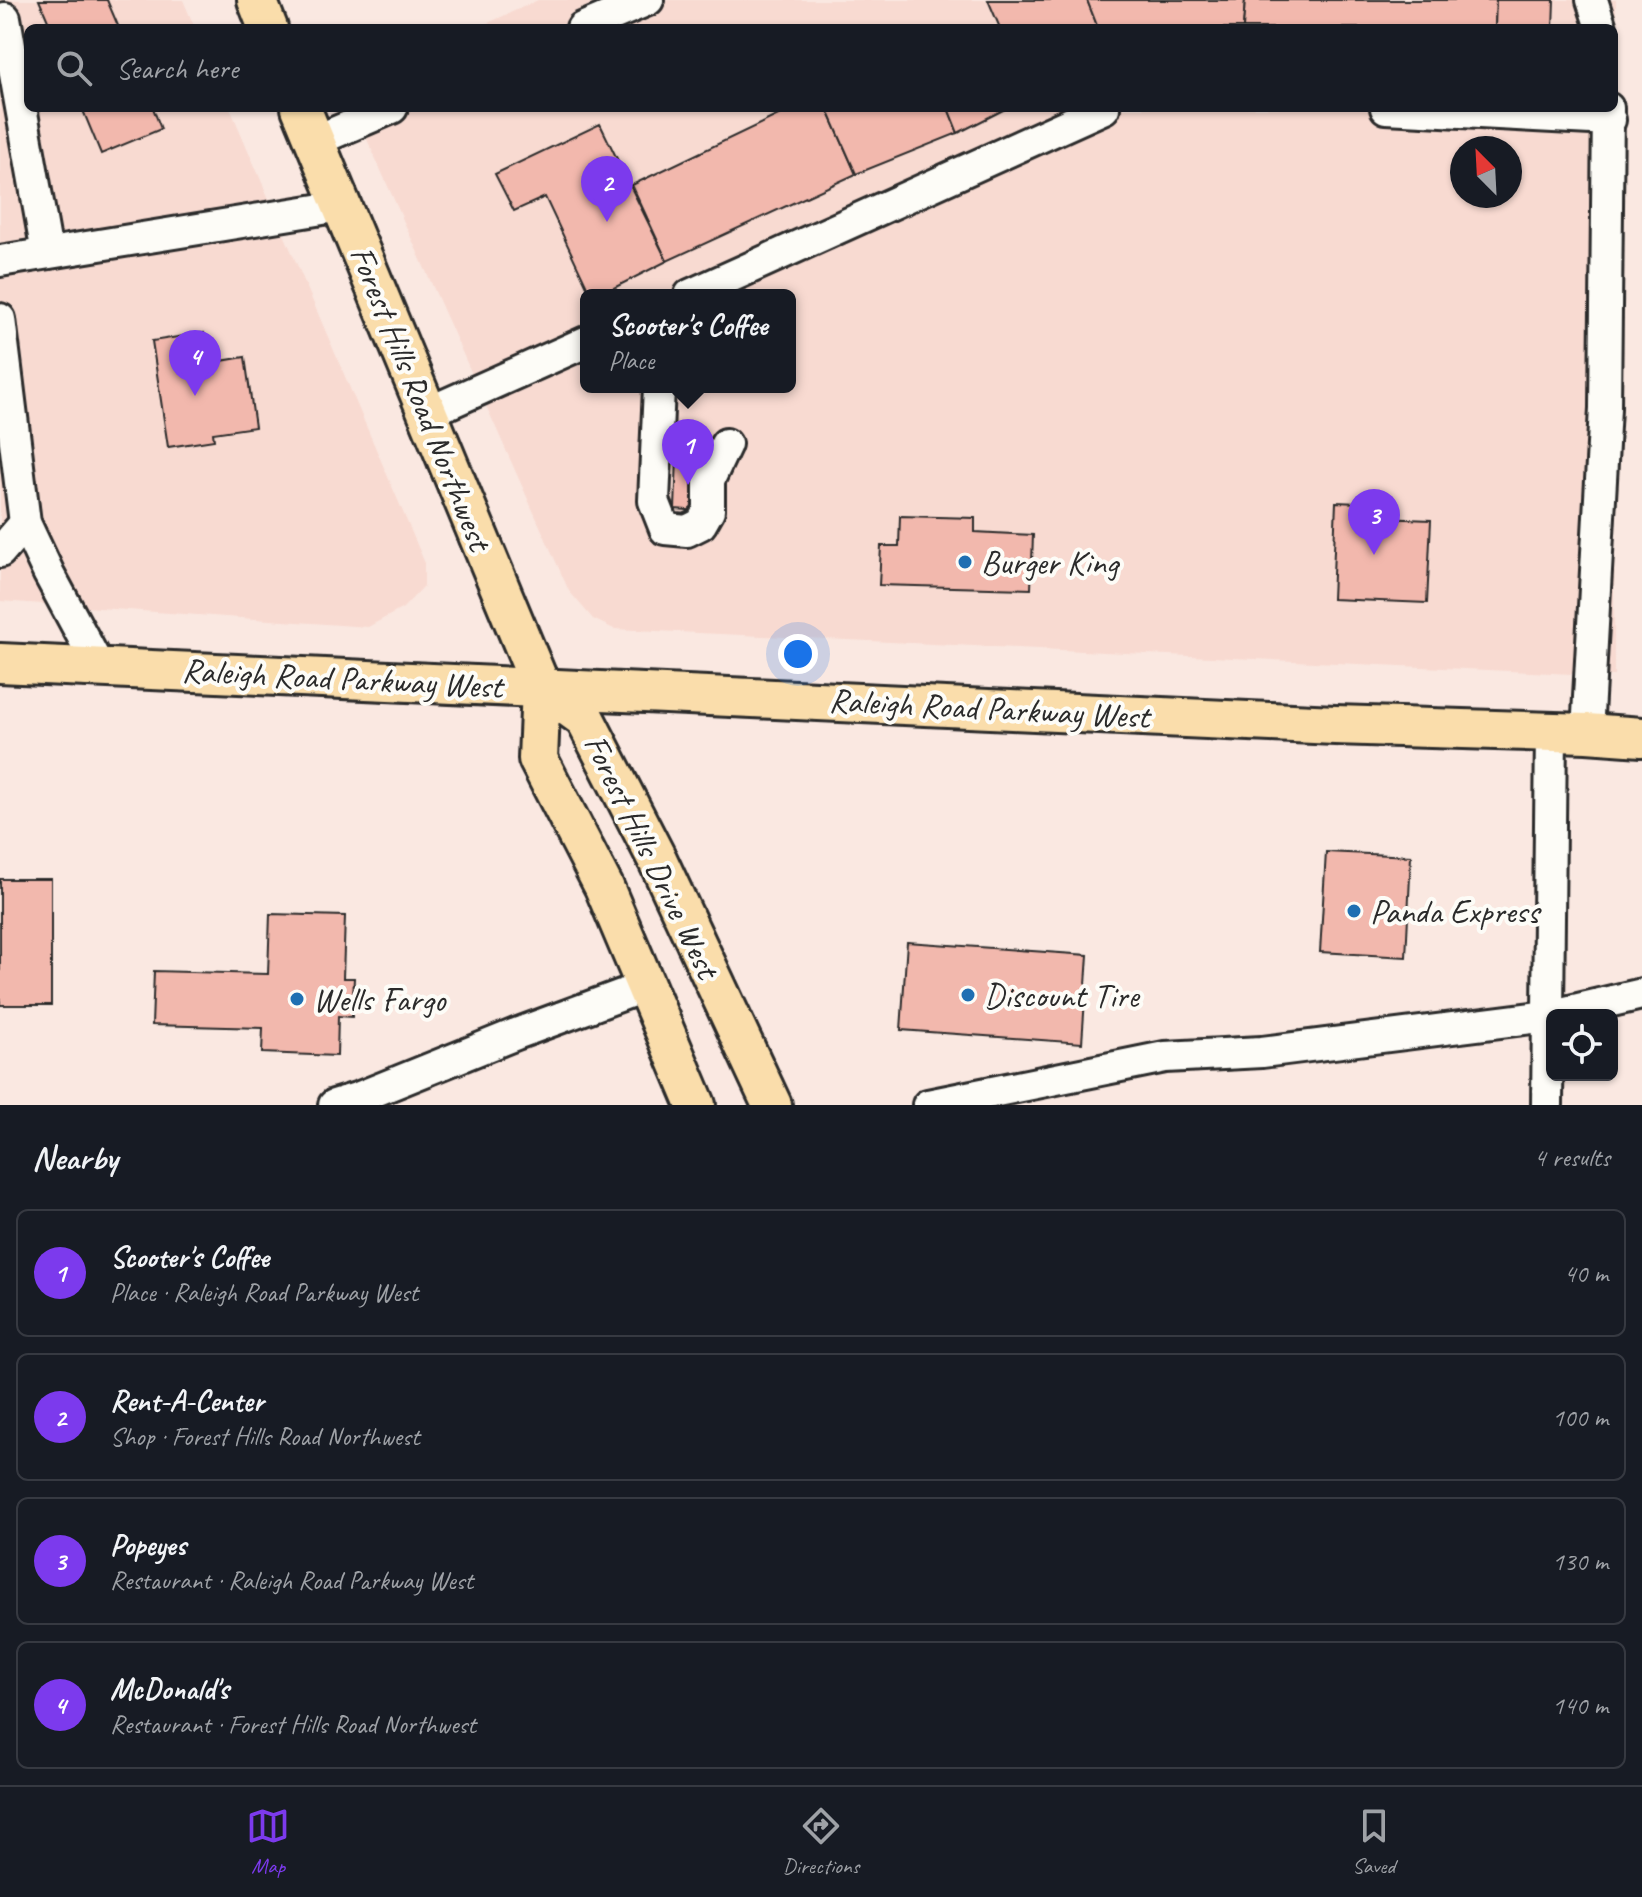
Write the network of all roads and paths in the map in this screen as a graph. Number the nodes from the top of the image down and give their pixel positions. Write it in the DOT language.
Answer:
graph roads {
  1 [pos="257,0"];
  2 [pos="648,0"];
  3 [pos="1592,0"];
  4 [pos="0,20"];
  5 [pos="266,24"];
  6 [pos="591,24"];
  7 [pos="1600,24"];
  8 [pos="372,112"];
  9 [pos="1095,112"];
  10 [pos="1535,112"];
  11 [pos="1609,114"];
  12 [pos="308,125"];
  13 [pos="341,206"];
  14 [pos="47,253"];
  15 [pos="0,261"];
  16 [pos="703,289"];
  17 [pos="0,319"];
  18 [pos="580,345"];
  19 [pos="659,393"];
  20 [pos="427,413"];
  21 [pos="726,444"];
  22 [pos="25,523"];
  23 [pos="0,552"];
  24 [pos="0,663"];
  25 [pos="99,667"];
  26 [pos="541,687"];
  27 [pos="1569,732"];
  28 [pos="1642,737"];
  29 [pos="646,986"];
  30 [pos="1642,994"];
  31 [pos="1549,1009"];
  32 [pos="1578,1009"];
  33 [pos="1546,1016"];
  34 [pos="1547,1081"];
  35 [pos="334,1105"];
  36 [pos="696,1105"];
  37 [pos="772,1105"];
  38 [pos="928,1105"];
  39 [pos="1547,1105"];
  1 -- 5 [label="main road"];
  2 -- 6 [label="lane"];
  3 -- 7 [label="lane"];
  4 -- 14 [label="lane"];
  8 -- 12 [label="lane"];
  9 -- 16 [label="lane"];
  10 -- 11 [label="lane"];
  11 -- 27 [label="lane"];
  12 -- 13 [label="main road, Forest Hills Road Northwest"];
  13 -- 14 [label="lane"];
  13 -- 20 [label="main road, Forest Hills Road Northwest"];
  14 -- 15 [label="lane"];
  17 -- 22 [label="lane"];
  18 -- 20 [label="lane"];
  19 -- 21 [label="lane"];
  20 -- 26 [label="main road, Forest Hills Road Northwest"];
  22 -- 23 [label="lane"];
  22 -- 25 [label="lane"];
  24 -- 25 [label="main road, Raleigh Road Parkway West"];
  25 -- 26 [label="main road, Raleigh Road Parkway West"];
  26 -- 27 [label="main road, Raleigh Road Parkway West"];
  26 -- 29 [label="main road, Forest Hills Drive West"];
  26 -- 37 [label="main road, Forest Hills Drive West"];
  27 -- 28 [label="main road, Raleigh Road Parkway West"];
  27 -- 31 [label="lane"];
  29 -- 35 [label="lane"];
  29 -- 36 [label="main road, Forest Hills Drive West"];
  30 -- 32 [label="lane"];
  33 -- 38 [label="lane"];
  34 -- 39 [label="lane"];
}
